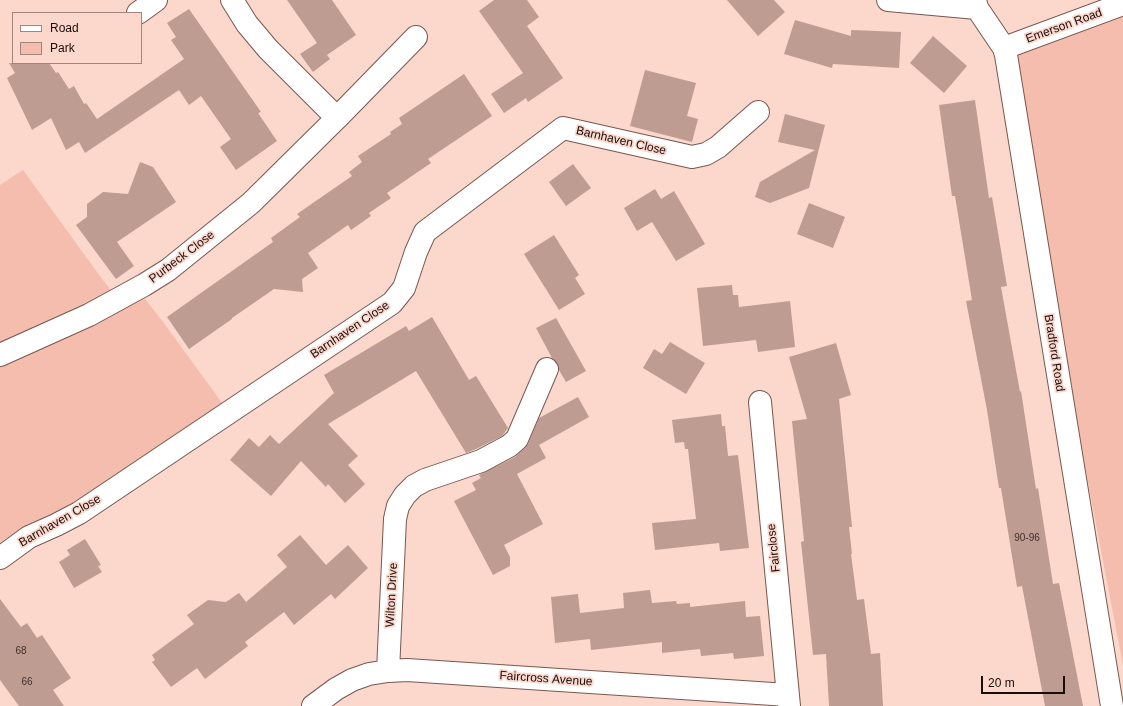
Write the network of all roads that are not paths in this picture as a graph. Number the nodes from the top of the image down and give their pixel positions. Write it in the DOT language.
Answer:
graph roads {
  1 [pos="156,0"];
  2 [pos="232,0"];
  3 [pos="888,0"];
  4 [pos="976,4"];
  5 [pos="1123,4"];
  6 [pos="139,12"];
  7 [pos="416,37"];
  8 [pos="1004,48"];
  9 [pos="758,112"];
  10 [pos="337,118"];
  11 [pos="0,355"];
  12 [pos="547,369"];
  13 [pos="760,402"];
  14 [pos="0,558"];
  15 [pos="388,671"];
  16 [pos="789,700"];
  17 [pos="313,706"];
  18 [pos="1112,706"];
  1 -- 6 [label="street"];
  2 -- 10 [label="street"];
  3 -- 4 [label="street, Bradford Road"];
  4 -- 8 [label="street, Bradford Road"];
  5 -- 8 [label="street, Emerson Road"];
  7 -- 10 [label="street, Purbeck Close"];
  8 -- 18 [label="street, Bradford Road"];
  9 -- 14 [label="street, Barnhaven Close"];
  10 -- 11 [label="street, Purbeck Close"];
  12 -- 15 [label="street, Wilton Drive"];
  13 -- 16 [label="street, Fairclose"];
  15 -- 16 [label="street, Faircross Avenue"];
  15 -- 17 [label="street, Faircross Avenue"];
}
